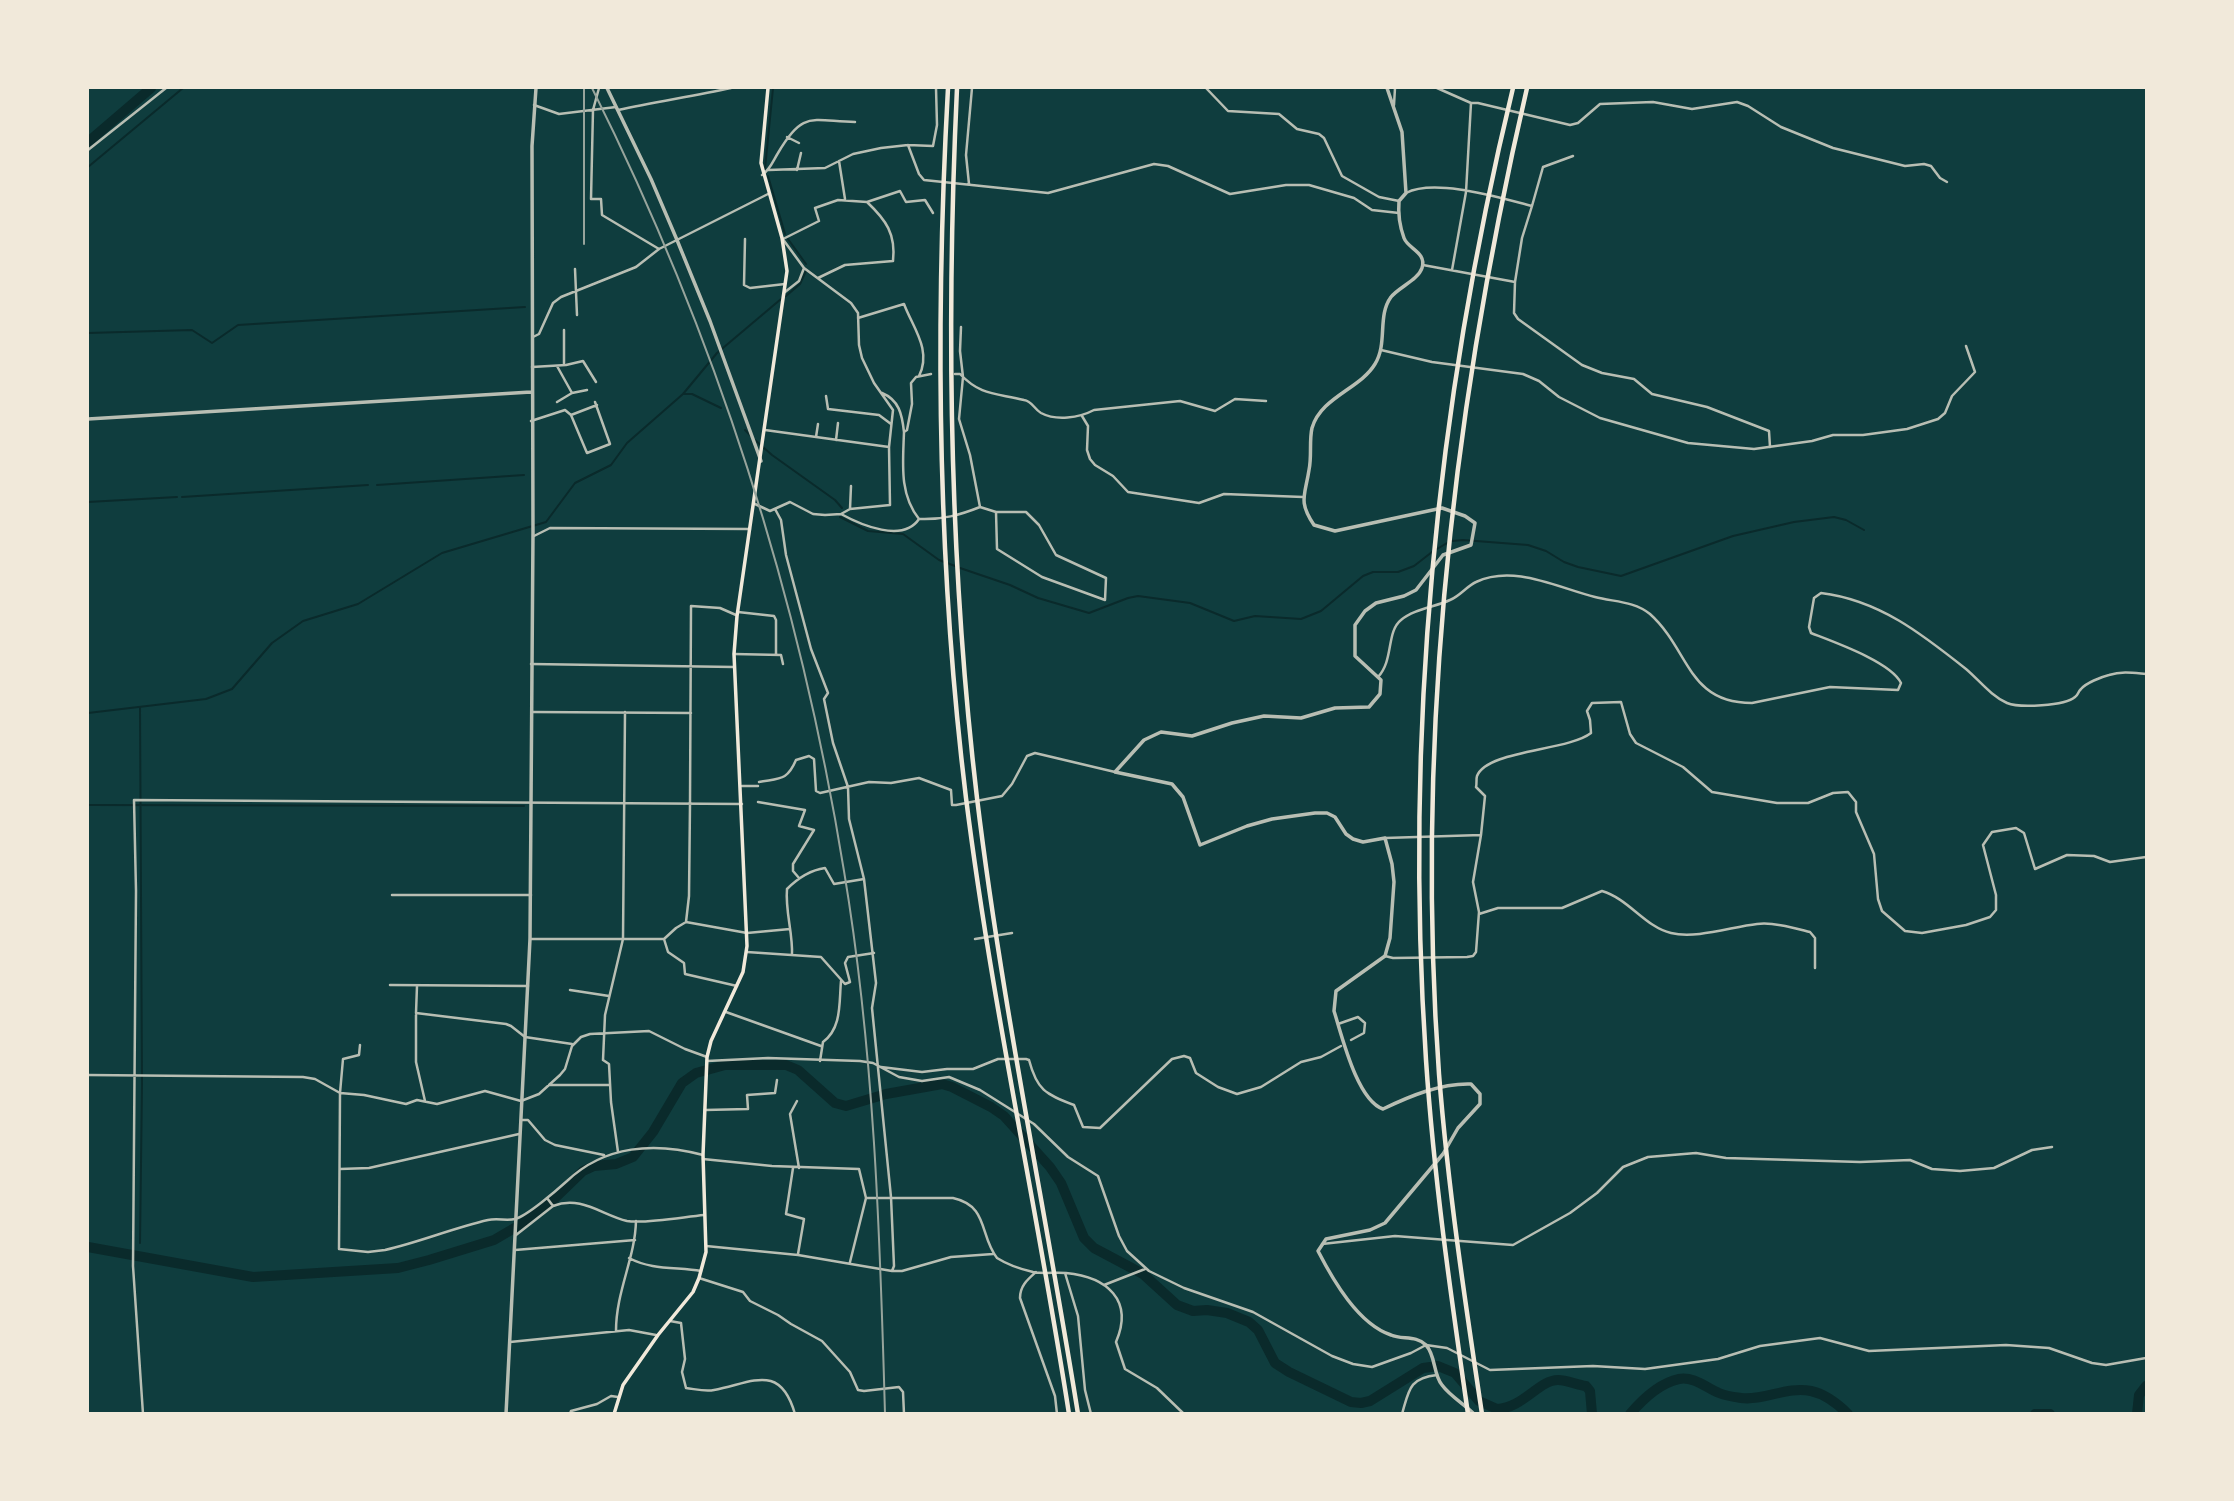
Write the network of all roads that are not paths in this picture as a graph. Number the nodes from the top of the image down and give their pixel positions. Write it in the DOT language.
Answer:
graph roads {
  1 [pos="166,88"];
  2 [pos="536,88"];
  3 [pos="599,88"];
  4 [pos="607,88"];
  5 [pos="731,88"];
  6 [pos="768,88"];
  7 [pos="936,88"];
  8 [pos="948,88"];
  9 [pos="957,88"];
  10 [pos="972,88"];
  11 [pos="1206,88"];
  12 [pos="1387,88"];
  13 [pos="1395,88"];
  14 [pos="1437,88"];
  15 [pos="1513,88"];
  16 [pos="1527,88"];
  17 [pos="1471,103"];
  18 [pos="534,105"];
  19 [pos="618,109"];
  20 [pos="593,110"];
  21 [pos="1394,110"];
  22 [pos="855,122"];
  23 [pos="787,137"];
  24 [pos="799,143"];
  25 [pos="908,145"];
  26 [pos="88,150"];
  27 [pos="801,153"];
  28 [pos="1573,156"];
  29 [pos="839,161"];
  30 [pos="769,170"];
  31 [pos="797,171"];
  32 [pos="762,175"];
  33 [pos="1947,183"];
  34 [pos="967,184"];
  35 [pos="1468,192"];
  36 [pos="768,194"];
  37 [pos="1406,194"];
  38 [pos="845,200"];
  39 [pos="1399,201"];
  40 [pos="867,202"];
  41 [pos="1532,205"];
  42 [pos="933,213"];
  43 [pos="1399,213"];
  44 [pos="745,239"];
  45 [pos="782,239"];
  46 [pos="677,240"];
  47 [pos="659,249"];
  48 [pos="1423,265"];
  49 [pos="804,268"];
  50 [pos="576,269"];
  51 [pos="1455,270"];
  52 [pos="818,278"];
  53 [pos="1515,282"];
  54 [pos="786,284"];
  55 [pos="576,290"];
  56 [pos="785,292"];
  57 [pos="577,315"];
  58 [pos="858,318"];
  59 [pos="961,327"];
  60 [pos="564,330"];
  61 [pos="533,337"];
  62 [pos="1966,346"];
  63 [pos="1381,350"];
  64 [pos="557,366"];
  65 [pos="564,366"];
  66 [pos="532,367"];
  67 [pos="931,374"];
  68 [pos="955,374"];
  69 [pos="919,376"];
  70 [pos="963,377"];
  71 [pos="597,382"];
  72 [pos="587,390"];
  73 [pos="531,392"];
  74 [pos="572,393"];
  75 [pos="882,393"];
  76 [pos="826,396"];
  77 [pos="1266,401"];
  78 [pos="557,402"];
  79 [pos="571,415"];
  80 [pos="1082,416"];
  81 [pos="88,419"];
  82 [pos="531,421"];
  83 [pos="818,424"];
  84 [pos="838,424"];
  85 [pos="891,424"];
  86 [pos="765,430"];
  87 [pos="904,432"];
  88 [pos="816,437"];
  89 [pos="835,440"];
  90 [pos="889,447"];
  91 [pos="1770,447"];
  92 [pos="761,461"];
  93 [pos="851,486"];
  94 [pos="1303,497"];
  95 [pos="755,504"];
  96 [pos="980,507"];
  97 [pos="775,509"];
  98 [pos="850,509"];
  99 [pos="996,512"];
  100 [pos="841,514"];
  101 [pos="919,519"];
  102 [pos="750,529"];
  103 [pos="533,534"];
  104 [pos="738,614"];
  105 [pos="734,654"];
  106 [pos="776,655"];
  107 [pos="783,663"];
  108 [pos="531,664"];
  109 [pos="691,665"];
  110 [pos="734,667"];
  111 [pos="2147,674"];
  112 [pos="1378,677"];
  113 [pos="531,712"];
  114 [pos="625,712"];
  115 [pos="691,713"];
  116 [pos="1115,772"];
  117 [pos="742,786"];
  118 [pos="847,787"];
  119 [pos="758,802"];
  120 [pos="531,804"];
  121 [pos="625,804"];
  122 [pos="690,804"];
  123 [pos="742,804"];
  124 [pos="1480,835"];
  125 [pos="1385,838"];
  126 [pos="2147,858"];
  127 [pos="799,878"];
  128 [pos="862,880"];
  129 [pos="392,895"];
  130 [pos="531,895"];
  131 [pos="1479,914"];
  132 [pos="686,922"];
  133 [pos="790,929"];
  134 [pos="747,933"];
  135 [pos="1012,933"];
  136 [pos="530,939"];
  137 [pos="624,939"];
  138 [pos="664,939"];
  139 [pos="975,939"];
  140 [pos="747,952"];
  141 [pos="873,953"];
  142 [pos="792,955"];
  143 [pos="1385,956"];
  144 [pos="1815,968"];
  145 [pos="841,981"];
  146 [pos="390,985"];
  147 [pos="417,986"];
  148 [pos="528,986"];
  149 [pos="738,986"];
  150 [pos="570,990"];
  151 [pos="609,996"];
  152 [pos="726,1012"];
  153 [pos="416,1013"];
  154 [pos="1338,1024"];
  155 [pos="604,1035"];
  156 [pos="525,1037"];
  157 [pos="1351,1040"];
  158 [pos="574,1044"];
  159 [pos="359,1045"];
  160 [pos="821,1046"];
  161 [pos="1341,1046"];
  162 [pos="706,1059"];
  163 [pos="820,1061"];
  164 [pos="877,1066"];
  165 [pos="134,1074"];
  166 [pos="88,1075"];
  167 [pos="776,1080"];
  168 [pos="549,1085"];
  169 [pos="610,1085"];
  170 [pos="340,1093"];
  171 [pos="425,1101"];
  172 [pos="521,1101"];
  173 [pos="797,1101"];
  174 [pos="704,1110"];
  175 [pos="521,1119"];
  176 [pos="519,1134"];
  177 [pos="2052,1147"];
  178 [pos="618,1153"];
  179 [pos="605,1156"];
  180 [pos="703,1157"];
  181 [pos="793,1168"];
  182 [pos="799,1168"];
  183 [pos="340,1169"];
  184 [pos="891,1197"];
  185 [pos="547,1198"];
  186 [pos="866,1198"];
  187 [pos="553,1206"];
  188 [pos="705,1215"];
  189 [pos="516,1221"];
  190 [pos="636,1221"];
  191 [pos="516,1235"];
  192 [pos="635,1240"];
  193 [pos="1322,1244"];
  194 [pos="706,1246"];
  195 [pos="515,1250"];
  196 [pos="994,1254"];
  197 [pos="798,1255"];
  198 [pos="629,1258"];
  199 [pos="849,1262"];
  200 [pos="1145,1269"];
  201 [pos="701,1271"];
  202 [pos="892,1271"];
  203 [pos="1036,1272"];
  204 [pos="1065,1273"];
  205 [pos="699,1278"];
  206 [pos="1104,1285"];
  207 [pos="670,1321"];
  208 [pos="616,1332"];
  209 [pos="658,1335"];
  210 [pos="510,1342"];
  211 [pos="1426,1345"];
  212 [pos="2147,1358"];
  213 [pos="1437,1375"];
  214 [pos="618,1396"];
  215 [pos="143,1413"];
  216 [pos="506,1413"];
  217 [pos="570,1413"];
  218 [pos="614,1413"];
  219 [pos="795,1413"];
  220 [pos="904,1413"];
  221 [pos="1058,1413"];
  222 [pos="1069,1413"];
  223 [pos="1078,1413"];
  224 [pos="1091,1413"];
  225 [pos="1184,1413"];
  226 [pos="1402,1413"];
  227 [pos="1468,1413"];
  228 [pos="1474,1413"];
  229 [pos="1482,1413"];
  1 -- 26 [label="street"];
  2 -- 18 [label="street"];
  3 -- 20 [label="street"];
  4 -- 19 [label="street"];
  5 -- 19 [label="street"];
  6 -- 32 [label="main road"];
  7 -- 25 [label="street"];
  8 -- 222 [label="highway"];
  9 -- 223 [label="highway"];
  10 -- 34 [label="street"];
  11 -- 39 [label="street"];
  12 -- 21 [label="street"];
  13 -- 21 [label="street"];
  14 -- 17 [label="street"];
  15 -- 227 [label="highway"];
  16 -- 229 [label="highway"];
  17 -- 33 [label="street"];
  17 -- 35 [label="street"];
  18 -- 20 [label="street"];
  18 -- 61 [label="street"];
  19 -- 20 [label="street"];
  19 -- 46 [label="street"];
  20 -- 47 [label="street"];
  21 -- 37 [label="street"];
  22 -- 23 [label="street"];
  23 -- 24 [label="street"];
  23 -- 30 [label="street"];
  25 -- 29 [label="street"];
  25 -- 34 [label="street"];
  27 -- 31 [label="street"];
  28 -- 41 [label="street"];
  29 -- 31 [label="street"];
  29 -- 38 [label="street"];
  30 -- 31 [label="street"];
  30 -- 32 [label="street"];
  32 -- 36 [label="main road"];
  34 -- 43 [label="street"];
  35 -- 37 [label="street"];
  35 -- 41 [label="street"];
  35 -- 51 [label="street"];
  36 -- 45 [label="main road"];
  36 -- 46 [label="street"];
  37 -- 39 [label="street"];
  38 -- 40 [label="street"];
  38 -- 45 [label="street"];
  39 -- 43 [label="street"];
  40 -- 42 [label="street"];
  40 -- 52 [label="street"];
  41 -- 53 [label="street"];
  43 -- 48 [label="street"];
  44 -- 54 [label="street"];
  45 -- 49 [label="street"];
  45 -- 54 [label="main road"];
  46 -- 47 [label="street"];
  46 -- 92 [label="street"];
  47 -- 55 [label="street"];
  48 -- 51 [label="street"];
  48 -- 63 [label="street"];
  49 -- 52 [label="street"];
  49 -- 56 [label="street"];
  50 -- 55 [label="street"];
  51 -- 53 [label="street"];
  52 -- 58 [label="street"];
  53 -- 91 [label="street"];
  54 -- 56 [label="main road"];
  55 -- 57 [label="street"];
  55 -- 61 [label="street"];
  56 -- 86 [label="main road"];
  58 -- 69 [label="street"];
  58 -- 75 [label="street"];
  59 -- 70 [label="street"];
  60 -- 65 [label="street"];
  61 -- 66 [label="street"];
  62 -- 91 [label="street"];
  63 -- 91 [label="street"];
  63 -- 94 [label="street"];
  64 -- 65 [label="street"];
  64 -- 66 [label="street"];
  64 -- 74 [label="street"];
  65 -- 71 [label="street"];
  66 -- 73 [label="street"];
  67 -- 69 [label="street"];
  68 -- 70 [label="street"];
  69 -- 87 [label="street"];
  70 -- 80 [label="street"];
  70 -- 96 [label="street"];
  72 -- 74 [label="street"];
  73 -- 81 [label="street"];
  73 -- 82 [label="street"];
  74 -- 78 [label="street"];
  75 -- 85 [label="street"];
  75 -- 87 [label="street"];
  76 -- 85 [label="street"];
  77 -- 80 [label="street"];
  79 -- 79 [label="street"];
  79 -- 82 [label="street"];
  80 -- 94 [label="street"];
  82 -- 103 [label="street"];
  83 -- 88 [label="street"];
  84 -- 89 [label="street"];
  85 -- 90 [label="street"];
  86 -- 88 [label="street"];
  86 -- 92 [label="main road"];
  87 -- 101 [label="street"];
  88 -- 89 [label="street"];
  89 -- 90 [label="street"];
  90 -- 98 [label="street"];
  92 -- 95 [label="main road"];
  93 -- 98 [label="street"];
  94 -- 112 [label="street"];
  95 -- 97 [label="street"];
  95 -- 102 [label="main road"];
  96 -- 99 [label="street"];
  96 -- 101 [label="street"];
  97 -- 100 [label="street"];
  97 -- 118 [label="street"];
  98 -- 100 [label="street"];
  99 -- 99 [label="street"];
  100 -- 101 [label="street"];
  102 -- 103 [label="street"];
  102 -- 104 [label="main road"];
  103 -- 108 [label="street"];
  104 -- 105 [label="main road"];
  104 -- 106 [label="street"];
  104 -- 109 [label="street"];
  105 -- 106 [label="street"];
  105 -- 110 [label="main road"];
  106 -- 107 [label="street"];
  108 -- 109 [label="street"];
  108 -- 113 [label="street"];
  109 -- 110 [label="street"];
  109 -- 115 [label="street"];
  110 -- 117 [label="main road"];
  111 -- 112 [label="street"];
  112 -- 116 [label="street"];
  113 -- 114 [label="street"];
  113 -- 120 [label="street"];
  114 -- 115 [label="street"];
  114 -- 121 [label="street"];
  115 -- 122 [label="street"];
  116 -- 118 [label="street"];
  116 -- 125 [label="street"];
  117 -- 118 [label="street"];
  117 -- 123 [label="main road"];
  118 -- 128 [label="street"];
  119 -- 127 [label="street"];
  120 -- 121 [label="street"];
  120 -- 130 [label="street"];
  120 -- 165 [label="street"];
  121 -- 122 [label="street"];
  121 -- 137 [label="street"];
  122 -- 123 [label="street"];
  122 -- 132 [label="street"];
  123 -- 134 [label="main road"];
  124 -- 125 [label="street"];
  124 -- 126 [label="street"];
  124 -- 131 [label="street"];
  125 -- 143 [label="street"];
  127 -- 128 [label="street"];
  127 -- 133 [label="street"];
  128 -- 141 [label="street"];
  129 -- 130 [label="street"];
  130 -- 136 [label="street"];
  131 -- 143 [label="street"];
  131 -- 144 [label="street"];
  132 -- 134 [label="street"];
  132 -- 138 [label="street"];
  133 -- 134 [label="street"];
  133 -- 142 [label="street"];
  134 -- 140 [label="main road"];
  135 -- 139 [label="street"];
  136 -- 137 [label="street"];
  136 -- 148 [label="street"];
  137 -- 138 [label="street"];
  137 -- 151 [label="street"];
  138 -- 149 [label="street"];
  140 -- 142 [label="street"];
  140 -- 149 [label="main road"];
  141 -- 145 [label="street"];
  141 -- 164 [label="street"];
  142 -- 145 [label="street"];
  143 -- 154 [label="street"];
  145 -- 160 [label="street"];
  146 -- 147 [label="street"];
  147 -- 148 [label="street"];
  147 -- 153 [label="street"];
  148 -- 156 [label="street"];
  149 -- 152 [label="main road"];
  150 -- 151 [label="street"];
  151 -- 155 [label="street"];
  152 -- 160 [label="street"];
  152 -- 162 [label="main road"];
  153 -- 156 [label="street"];
  153 -- 171 [label="street"];
  154 -- 157 [label="street"];
  154 -- 193 [label="street"];
  155 -- 158 [label="street"];
  155 -- 162 [label="street"];
  155 -- 169 [label="street"];
  156 -- 158 [label="street"];
  156 -- 172 [label="street"];
  158 -- 168 [label="street"];
  159 -- 170 [label="street"];
  160 -- 163 [label="street"];
  161 -- 164 [label="street"];
  162 -- 163 [label="street"];
  162 -- 174 [label="main road"];
  163 -- 164 [label="street"];
  164 -- 184 [label="street"];
  164 -- 200 [label="street"];
  165 -- 166 [label="street"];
  165 -- 170 [label="street"];
  165 -- 215 [label="street"];
  167 -- 174 [label="street"];
  168 -- 169 [label="street"];
  168 -- 172 [label="street"];
  169 -- 178 [label="street"];
  170 -- 171 [label="street"];
  170 -- 183 [label="street"];
  171 -- 172 [label="street"];
  172 -- 175 [label="street"];
  173 -- 182 [label="street"];
  174 -- 180 [label="main road"];
  175 -- 176 [label="street"];
  175 -- 179 [label="street"];
  176 -- 183 [label="street"];
  176 -- 189 [label="street"];
  177 -- 193 [label="street"];
  178 -- 179 [label="street"];
  178 -- 180 [label="street"];
  179 -- 185 [label="street"];
  180 -- 181 [label="street"];
  180 -- 188 [label="main road"];
  181 -- 182 [label="street"];
  181 -- 197 [label="street"];
  182 -- 186 [label="street"];
  183 -- 189 [label="street"];
  184 -- 186 [label="street"];
  184 -- 196 [label="street"];
  184 -- 202 [label="street"];
  185 -- 187 [label="street"];
  185 -- 189 [label="street"];
  186 -- 199 [label="street"];
  187 -- 190 [label="street"];
  187 -- 191 [label="street"];
  188 -- 190 [label="street"];
  188 -- 194 [label="main road"];
  189 -- 191 [label="street"];
  190 -- 192 [label="street"];
  191 -- 195 [label="street"];
  192 -- 195 [label="street"];
  192 -- 198 [label="street"];
  193 -- 211 [label="street"];
  194 -- 197 [label="street"];
  194 -- 201 [label="main road"];
  195 -- 210 [label="street"];
  196 -- 202 [label="street"];
  196 -- 203 [label="street"];
  197 -- 199 [label="street"];
  198 -- 201 [label="street"];
  198 -- 208 [label="street"];
  199 -- 202 [label="street"];
  200 -- 206 [label="street"];
  200 -- 211 [label="street"];
  201 -- 205 [label="main road"];
  203 -- 204 [label="street"];
  203 -- 221 [label="street"];
  204 -- 206 [label="street"];
  204 -- 224 [label="street"];
  205 -- 207 [label="main road"];
  205 -- 220 [label="street"];
  206 -- 225 [label="street"];
  207 -- 209 [label="main road"];
  207 -- 219 [label="street"];
  208 -- 209 [label="street"];
  208 -- 210 [label="street"];
  209 -- 214 [label="main road"];
  210 -- 216 [label="street"];
  211 -- 212 [label="street"];
  211 -- 213 [label="street"];
  213 -- 226 [label="street"];
  213 -- 228 [label="street"];
  214 -- 217 [label="street"];
  214 -- 218 [label="main road"];
}
